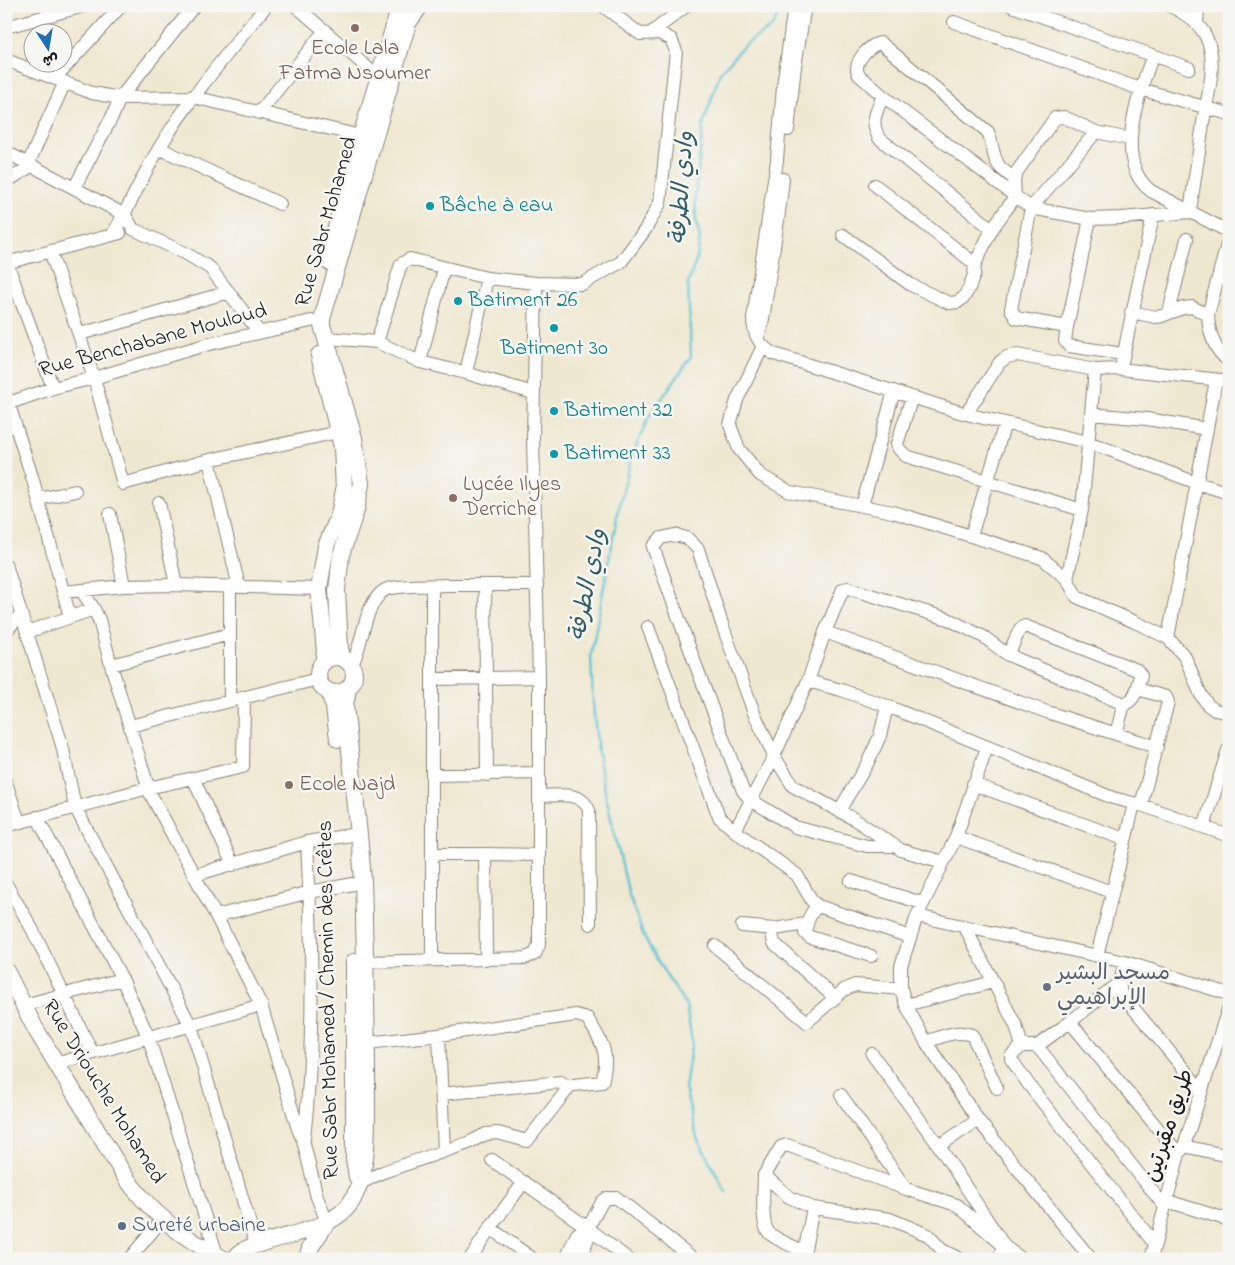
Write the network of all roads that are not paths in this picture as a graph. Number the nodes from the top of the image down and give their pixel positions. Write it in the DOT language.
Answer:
graph roads {
  1 [pos="84,6"];
  2 [pos="108,6"];
  3 [pos="121,6"];
  4 [pos="194,6"];
  5 [pos="266,6"];
  6 [pos="296,6"];
  7 [pos="400,6"];
  8 [pos="420,6"];
  9 [pos="603,6"];
  10 [pos="686,6"];
  11 [pos="794,6"];
  12 [pos="805,6"];
  13 [pos="1012,6"];
  14 [pos="1170,6"];
  15 [pos="1198,6"];
  16 [pos="47,11"];
  17 [pos="107,22"];
  18 [pos="954,22"];
  19 [pos="1197,24"];
  20 [pos="6,27"];
  21 [pos="325,30"];
  22 [pos="651,33"];
  23 [pos="1153,55"];
  24 [pos="6,60"];
  25 [pos="1189,68"];
  26 [pos="378,77"];
  27 [pos="60,80"];
  28 [pos="1140,89"];
  29 [pos="193,96"];
  30 [pos="883,96"];
  31 [pos="120,98"];
  32 [pos="1206,107"];
  33 [pos="259,113"];
  34 [pos="1229,114"];
  35 [pos="1096,132"];
  36 [pos="361,136"];
  37 [pos="1130,139"];
  38 [pos="159,148"];
  39 [pos="6,152"];
  40 [pos="30,165"];
  41 [pos="1014,179"];
  42 [pos="6,182"];
  43 [pos="875,185"];
  44 [pos="74,188"];
  45 [pos="1015,197"];
  46 [pos="280,204"];
  47 [pos="1031,208"];
  48 [pos="1190,212"];
  49 [pos="125,215"];
  50 [pos="1153,215"];
  51 [pos="1090,219"];
  52 [pos="133,229"];
  53 [pos="992,229"];
  54 [pos="1229,232"];
  55 [pos="112,234"];
  56 [pos="843,234"];
  57 [pos="1229,237"];
  58 [pos="1187,239"];
  59 [pos="50,251"];
  60 [pos="7,263"];
  61 [pos="975,264"];
  62 [pos="444,268"];
  63 [pos="487,278"];
  64 [pos="536,284"];
  65 [pos="229,292"];
  66 [pos="1131,312"];
  67 [pos="1170,312"];
  68 [pos="1208,315"];
  69 [pos="311,321"];
  70 [pos="1067,328"];
  71 [pos="259,332"];
  72 [pos="80,334"];
  73 [pos="326,338"];
  74 [pos="377,342"];
  75 [pos="760,342"];
  76 [pos="1123,354"];
  77 [pos="1229,361"];
  78 [pos="420,362"];
  79 [pos="1120,369"];
  80 [pos="1095,370"];
  81 [pos="466,373"];
  82 [pos="94,378"];
  83 [pos="1216,380"];
  84 [pos="1229,381"];
  85 [pos="53,388"];
  86 [pos="894,391"];
  87 [pos="533,392"];
  88 [pos="912,397"];
  89 [pos="7,401"];
  90 [pos="966,414"];
  91 [pos="1091,414"];
  92 [pos="1005,423"];
  93 [pos="1207,429"];
  94 [pos="338,432"];
  95 [pos="1088,442"];
  96 [pos="209,460"];
  97 [pos="988,480"];
  98 [pos="1197,483"];
  99 [pos="75,491"];
  100 [pos="1229,492"];
  101 [pos="38,499"];
  102 [pos="159,503"];
  103 [pos="862,506"];
  104 [pos="1082,510"];
  105 [pos="110,514"];
  106 [pos="971,536"];
  107 [pos="6,565"];
  108 [pos="1067,579"];
  109 [pos="176,585"];
  110 [pos="485,585"];
  111 [pos="537,585"];
  112 [pos="124,586"];
  113 [pos="432,586"];
  114 [pos="234,587"];
  115 [pos="320,588"];
  116 [pos="80,590"];
  117 [pos="63,592"];
  118 [pos="94,609"];
  119 [pos="21,614"];
  120 [pos="70,616"];
  121 [pos="648,627"];
  122 [pos="6,631"];
  123 [pos="27,632"];
  124 [pos="825,632"];
  125 [pos="230,634"];
  126 [pos="1168,638"];
  127 [pos="1008,655"];
  128 [pos="347,662"];
  129 [pos="323,663"];
  130 [pos="111,665"];
  131 [pos="539,677"];
  132 [pos="432,678"];
  133 [pos="485,678"];
  134 [pos="318,679"];
  135 [pos="808,681"];
  136 [pos="348,689"];
  137 [pos="1137,689"];
  138 [pos="329,692"];
  139 [pos="244,697"];
  140 [pos="230,700"];
  141 [pos="1124,704"];
  142 [pos="888,706"];
  143 [pos="1229,713"];
  144 [pos="130,726"];
  145 [pos="1116,734"];
  146 [pos="987,747"];
  147 [pos="1157,747"];
  148 [pos="1228,750"];
  149 [pos="774,756"];
  150 [pos="539,773"];
  151 [pos="432,775"];
  152 [pos="487,775"];
  153 [pos="193,778"];
  154 [pos="6,783"];
  155 [pos="974,784"];
  156 [pos="148,788"];
  157 [pos="539,796"];
  158 [pos="751,800"];
  159 [pos="1137,804"];
  160 [pos="75,807"];
  161 [pos="839,811"];
  162 [pos="37,817"];
  163 [pos="19,822"];
  164 [pos="6,826"];
  165 [pos="1204,827"];
  166 [pos="735,832"];
  167 [pos="350,835"];
  168 [pos="1229,836"];
  169 [pos="956,837"];
  170 [pos="1124,840"];
  171 [pos="307,842"];
  172 [pos="894,846"];
  173 [pos="432,854"];
  174 [pos="485,854"];
  175 [pos="538,855"];
  176 [pos="943,862"];
  177 [pos="233,865"];
  178 [pos="194,875"];
  179 [pos="851,882"];
  180 [pos="6,884"];
  181 [pos="353,884"];
  182 [pos="310,892"];
  183 [pos="1112,892"];
  184 [pos="922,903"];
  185 [pos="818,906"];
  186 [pos="216,916"];
  187 [pos="917,916"];
  188 [pos="590,924"];
  189 [pos="806,924"];
  190 [pos="742,926"];
  191 [pos="965,927"];
  192 [pos="774,929"];
  193 [pos="910,937"];
  194 [pos="715,946"];
  195 [pos="871,956"];
  196 [pos="1097,956"];
  197 [pos="486,959"];
  198 [pos="432,960"];
  199 [pos="365,962"];
  200 [pos="1125,962"];
  201 [pos="6,971"];
  202 [pos="122,979"];
  203 [pos="993,982"];
  204 [pos="1120,982"];
  205 [pos="6,989"];
  206 [pos="901,989"];
  207 [pos="65,994"];
  208 [pos="1229,994"];
  209 [pos="835,998"];
  210 [pos="24,1005"];
  211 [pos="261,1005"];
  212 [pos="906,1005"];
  213 [pos="1229,1006"];
  214 [pos="1070,1022"];
  215 [pos="192,1026"];
  216 [pos="440,1035"];
  217 [pos="148,1036"];
  218 [pos="926,1042"];
  219 [pos="367,1043"];
  220 [pos="1022,1046"];
  221 [pos="1038,1046"];
  222 [pos="92,1052"];
  223 [pos="872,1054"];
  224 [pos="56,1064"];
  225 [pos="564,1086"];
  226 [pos="997,1088"];
  227 [pos="1202,1091"];
  228 [pos="441,1094"];
  229 [pos="841,1095"];
  230 [pos="978,1120"];
  231 [pos="304,1140"];
  232 [pos="939,1146"];
  233 [pos="1182,1150"];
  234 [pos="444,1151"];
  235 [pos="1229,1156"];
  236 [pos="492,1160"];
  237 [pos="764,1175"];
  238 [pos="524,1182"];
  239 [pos="359,1184"];
  240 [pos="906,1189"];
  241 [pos="1166,1204"];
  242 [pos="813,1208"];
  243 [pos="1229,1220"];
  244 [pos="327,1222"];
  245 [pos="156,1227"];
  246 [pos="490,1228"];
  247 [pos="588,1228"];
  248 [pos="298,1234"];
  249 [pos="1154,1243"];
  250 [pos="1005,1247"];
  251 [pos="254,1252"];
  252 [pos="309,1254"];
  253 [pos="804,1255"];
  254 [pos="214,1258"];
  255 [pos="129,1259"];
  256 [pos="235,1259"];
  257 [pos="470,1259"];
  258 [pos="534,1259"];
  259 [pos="566,1259"];
  260 [pos="579,1259"];
  261 [pos="628,1259"];
  262 [pos="694,1259"];
  263 [pos="960,1259"];
  264 [pos="998,1259"];
  265 [pos="1022,1259"];
  266 [pos="1091,1259"];
  267 [pos="1151,1259"];
  1 -- 16 [label="street"];
  2 -- 17 [label="street"];
  3 -- 17 [label="street"];
  4 -- 31 [label="street"];
  5 -- 29 [label="street"];
  6 -- 21 [label="street"];
  7 -- 26 [label="main road"];
  8 -- 73 [label="main road, Rue Sabr Mohamed"];
  9 -- 22 [label="street"];
  10 -- 22 [label="street"];
  11 -- 75 [label="street"];
  12 -- 75 [label="street"];
  13 -- 23 [label="street"];
  14 -- 19 [label="street"];
  15 -- 19 [label="street"];
  16 -- 20 [label="street"];
  17 -- 27 [label="street"];
  18 -- 28 [label="street"];
  19 -- 32 [label="street"];
  21 -- 26 [label="street"];
  21 -- 33 [label="street"];
  22 -- 64 [label="street"];
  23 -- 25 [label="street"];
  23 -- 28 [label="street"];
  24 -- 27 [label="street"];
  26 -- 36 [label="main road"];
  27 -- 31 [label="street"];
  27 -- 40 [label="street"];
  28 -- 32 [label="street"];
  28 -- 37 [label="street"];
  29 -- 31 [label="street"];
  29 -- 33 [label="street"];
  29 -- 38 [label="street"];
  30 -- 41 [label="street"];
  30 -- 45 [label="street"];
  30 -- 53 [label="street"];
  31 -- 44 [label="street"];
  32 -- 34 [label="street"];
  32 -- 48 [label="street"];
  33 -- 36 [label="street"];
  35 -- 37 [label="street"];
  35 -- 41 [label="street"];
  35 -- 47 [label="street"];
  36 -- 69 [label="main road"];
  37 -- 48 [label="street"];
  38 -- 46 [label="street"];
  38 -- 49 [label="street"];
  39 -- 40 [label="street"];
  40 -- 42 [label="street"];
  40 -- 44 [label="street"];
  41 -- 45 [label="street"];
  43 -- 61 [label="street"];
  44 -- 49 [label="street"];
  45 -- 47 [label="street"];
  45 -- 53 [label="street"];
  47 -- 51 [label="street"];
  47 -- 70 [label="street"];
  48 -- 50 [label="street"];
  48 -- 54 [label="street"];
  49 -- 52 [label="street"];
  49 -- 55 [label="street"];
  50 -- 51 [label="street"];
  50 -- 66 [label="street"];
  51 -- 70 [label="street"];
  52 -- 55 [label="street"];
  52 -- 65 [label="street"];
  53 -- 61 [label="street"];
  55 -- 59 [label="street"];
  56 -- 61 [label="street"];
  57 -- 68 [label="street"];
  58 -- 67 [label="street"];
  59 -- 60 [label="street"];
  59 -- 72 [label="street"];
  60 -- 85 [label="street"];
  62 -- 63 [label="street"];
  62 -- 74 [label="street"];
  62 -- 78 [label="street"];
  63 -- 64 [label="street"];
  63 -- 81 [label="street"];
  64 -- 87 [label="street"];
  65 -- 71 [label="street"];
  65 -- 72 [label="street"];
  66 -- 67 [label="street"];
  66 -- 76 [label="street"];
  67 -- 68 [label="street"];
  68 -- 77 [label="street"];
  69 -- 71 [label="street, Rue Benchabane Mouloud"];
  69 -- 94 [label="main road"];
  70 -- 76 [label="street"];
  71 -- 82 [label="street, Rue Benchabane Mouloud"];
  72 -- 82 [label="street"];
  73 -- 74 [label="street"];
  73 -- 128 [label="main road, Rue Sabr Mohamed"];
  74 -- 78 [label="street"];
  75 -- 86 [label="street"];
  75 -- 103 [label="street"];
  76 -- 79 [label="street"];
  78 -- 81 [label="street"];
  79 -- 80 [label="street"];
  79 -- 83 [label="street"];
  80 -- 90 [label="street"];
  80 -- 91 [label="street"];
  81 -- 87 [label="street"];
  82 -- 85 [label="street, Rue Benchabane Mouloud"];
  82 -- 96 [label="street"];
  83 -- 84 [label="street"];
  83 -- 93 [label="street"];
  85 -- 89 [label="street, Rue Benchabane Mouloud"];
  86 -- 88 [label="street"];
  86 -- 103 [label="street"];
  87 -- 111 [label="street"];
  88 -- 90 [label="street"];
  88 -- 97 [label="street"];
  89 -- 101 [label="street"];
  90 -- 92 [label="street"];
  91 -- 93 [label="street"];
  91 -- 95 [label="street"];
  92 -- 95 [label="street"];
  92 -- 97 [label="street"];
  93 -- 98 [label="street"];
  94 -- 96 [label="street"];
  94 -- 115 [label="main road"];
  95 -- 98 [label="street"];
  95 -- 104 [label="street"];
  96 -- 114 [label="street"];
  97 -- 104 [label="street"];
  97 -- 106 [label="street"];
  98 -- 100 [label="street"];
  98 -- 126 [label="street"];
  99 -- 101 [label="street"];
  101 -- 117 [label="street"];
  102 -- 109 [label="street"];
  103 -- 106 [label="street"];
  104 -- 108 [label="street"];
  105 -- 112 [label="street"];
  106 -- 108 [label="street"];
  107 -- 119 [label="street"];
  108 -- 126 [label="street"];
  109 -- 112 [label="street"];
  109 -- 114 [label="street"];
  110 -- 111 [label="street"];
  110 -- 113 [label="street"];
  110 -- 133 [label="street"];
  111 -- 131 [label="street"];
  112 -- 116 [label="street"];
  113 -- 128 [label="street"];
  113 -- 132 [label="street"];
  114 -- 115 [label="street"];
  114 -- 125 [label="street"];
  115 -- 129 [label="main road"];
  116 -- 117 [label="street"];
  116 -- 118 [label="street"];
  117 -- 120 [label="street"];
  118 -- 120 [label="street"];
  118 -- 130 [label="street"];
  119 -- 122 [label="street"];
  119 -- 123 [label="street"];
  120 -- 123 [label="street"];
  121 -- 166 [label="street"];
  123 -- 160 [label="street"];
  124 -- 127 [label="street"];
  124 -- 135 [label="street"];
  124 -- 145 [label="street"];
  125 -- 130 [label="street"];
  125 -- 140 [label="street"];
  126 -- 143 [label="street"];
  127 -- 137 [label="street"];
  127 -- 141 [label="street"];
  128 -- 129 [label="main road"];
  128 -- 136 [label="main road"];
  129 -- 134 [label="main road"];
  130 -- 144 [label="street"];
  131 -- 133 [label="street"];
  131 -- 150 [label="street"];
  132 -- 133 [label="street"];
  132 -- 151 [label="street"];
  133 -- 152 [label="street"];
  134 -- 138 [label="main road"];
  134 -- 139 [label="street"];
  135 -- 142 [label="street"];
  135 -- 149 [label="street"];
  136 -- 138 [label="main road"];
  136 -- 199 [label="main road"];
  137 -- 141 [label="street"];
  137 -- 147 [label="street"];
  138 -- 167 [label="main road, Rue Sabr Mohamed / Chemin des Crêtes"];
  139 -- 140 [label="street"];
  139 -- 153 [label="street"];
  140 -- 144 [label="street"];
  141 -- 145 [label="street"];
  142 -- 146 [label="street"];
  142 -- 161 [label="street"];
  144 -- 156 [label="street"];
  145 -- 147 [label="street"];
  146 -- 155 [label="street"];
  146 -- 159 [label="street"];
  147 -- 159 [label="street"];
  148 -- 165 [label="street"];
  149 -- 158 [label="street"];
  149 -- 158 [label="street"];
  149 -- 161 [label="street"];
  150 -- 152 [label="street"];
  150 -- 157 [label="street"];
  151 -- 152 [label="street"];
  151 -- 173 [label="street"];
  153 -- 156 [label="street"];
  153 -- 177 [label="street"];
  154 -- 163 [label="street"];
  155 -- 169 [label="street"];
  155 -- 170 [label="street"];
  156 -- 160 [label="street"];
  156 -- 178 [label="street"];
  157 -- 175 [label="street"];
  157 -- 188 [label="street"];
  158 -- 166 [label="street"];
  158 -- 172 [label="street"];
  159 -- 165 [label="street"];
  159 -- 170 [label="street"];
  160 -- 162 [label="street"];
  160 -- 215 [label="street"];
  161 -- 172 [label="street"];
  162 -- 163 [label="street"];
  162 -- 202 [label="street"];
  163 -- 164 [label="street"];
  165 -- 168 [label="street"];
  166 -- 185 [label="street"];
  167 -- 171 [label="street"];
  167 -- 181 [label="main road, Rue Sabr Mohamed / Chemin des Crêtes"];
  169 -- 176 [label="street"];
  169 -- 183 [label="street"];
  170 -- 183 [label="street"];
  171 -- 177 [label="street"];
  171 -- 182 [label="street"];
  172 -- 176 [label="street"];
  173 -- 174 [label="street"];
  173 -- 198 [label="street"];
  174 -- 175 [label="street"];
  174 -- 197 [label="street"];
  175 -- 197 [label="street"];
  176 -- 184 [label="street"];
  177 -- 178 [label="street"];
  178 -- 186 [label="street"];
  179 -- 184 [label="street"];
  180 -- 207 [label="street"];
  181 -- 182 [label="street"];
  181 -- 239 [label="main road, Rue Sabr Mohamed / Chemin des Crêtes"];
  182 -- 186 [label="street"];
  182 -- 231 [label="street"];
  183 -- 196 [label="street"];
  184 -- 187 [label="street"];
  185 -- 189 [label="street"];
  185 -- 193 [label="street"];
  186 -- 211 [label="street"];
  187 -- 191 [label="street"];
  187 -- 193 [label="street"];
  189 -- 192 [label="street"];
  189 -- 195 [label="street"];
  190 -- 192 [label="street"];
  191 -- 196 [label="street"];
  191 -- 203 [label="street"];
  192 -- 209 [label="street"];
  193 -- 206 [label="street"];
  194 -- 209 [label="street"];
  196 -- 200 [label="street"];
  197 -- 198 [label="street"];
  198 -- 199 [label="street"];
  199 -- 219 [label="main road"];
  200 -- 204 [label="street"];
  200 -- 208 [label="street"];
  201 -- 210 [label="main road, Rue Driouche Mohamed"];
  202 -- 207 [label="street"];
  202 -- 217 [label="street"];
  203 -- 212 [label="street"];
  203 -- 220 [label="street"];
  204 -- 214 [label="street"];
  204 -- 227 [label="street"];
  205 -- 245 [label="main road, Rue Driouche Mohamed"];
  206 -- 209 [label="street"];
  206 -- 212 [label="street"];
  207 -- 210 [label="street"];
  207 -- 222 [label="street"];
  210 -- 224 [label="main road, Rue Driouche Mohamed"];
  211 -- 215 [label="street"];
  211 -- 231 [label="street"];
  212 -- 218 [label="street"];
  213 -- 227 [label="street, طريق مقبرتين"];
  214 -- 221 [label="street"];
  214 -- 233 [label="street"];
  215 -- 217 [label="street"];
  215 -- 251 [label="street"];
  216 -- 219 [label="street"];
  216 -- 225 [label="street"];
  216 -- 228 [label="street"];
  217 -- 222 [label="street"];
  217 -- 254 [label="street"];
  218 -- 226 [label="street"];
  218 -- 230 [label="street"];
  219 -- 239 [label="main road"];
  220 -- 221 [label="street"];
  220 -- 249 [label="street"];
  221 -- 241 [label="street"];
  222 -- 224 [label="street"];
  223 -- 232 [label="street"];
  224 -- 254 [label="main road, Rue Driouche Mohamed"];
  225 -- 228 [label="street"];
  225 -- 234 [label="street"];
  227 -- 233 [label="street, طريق مقبرتين"];
  228 -- 234 [label="street"];
  229 -- 240 [label="street"];
  230 -- 232 [label="street"];
  230 -- 266 [label="street"];
  231 -- 244 [label="street"];
  232 -- 250 [label="street"];
  233 -- 235 [label="street"];
  233 -- 241 [label="street, طريق مقبرتين"];
  234 -- 239 [label="street"];
  236 -- 238 [label="street"];
  237 -- 240 [label="street"];
  237 -- 242 [label="street"];
  237 -- 253 [label="street"];
  238 -- 246 [label="street"];
  238 -- 247 [label="street"];
  239 -- 244 [label="main road, Rue Sabr Mohamed / Chemin des Crêtes"];
  240 -- 250 [label="street"];
  241 -- 243 [label="street"];
  241 -- 249 [label="street, طريق مقبرتين"];
  242 -- 253 [label="street"];
  242 -- 263 [label="street"];
  244 -- 248 [label="main road, Rue Sabr Mohamed / Chemin des Crêtes"];
  244 -- 252 [label="main road"];
  245 -- 254 [label="main road, Rue Driouche Mohamed"];
  245 -- 255 [label="street"];
  246 -- 257 [label="street"];
  246 -- 258 [label="street"];
  247 -- 259 [label="street"];
  247 -- 260 [label="street"];
  247 -- 261 [label="street"];
  247 -- 262 [label="street"];
  248 -- 251 [label="main road, Rue Sabr Mohamed / Chemin des Crêtes"];
  248 -- 252 [label="main road"];
  249 -- 267 [label="street, طريق مقبرتين"];
  250 -- 264 [label="street"];
  250 -- 265 [label="street"];
  251 -- 256 [label="main road"];
}
